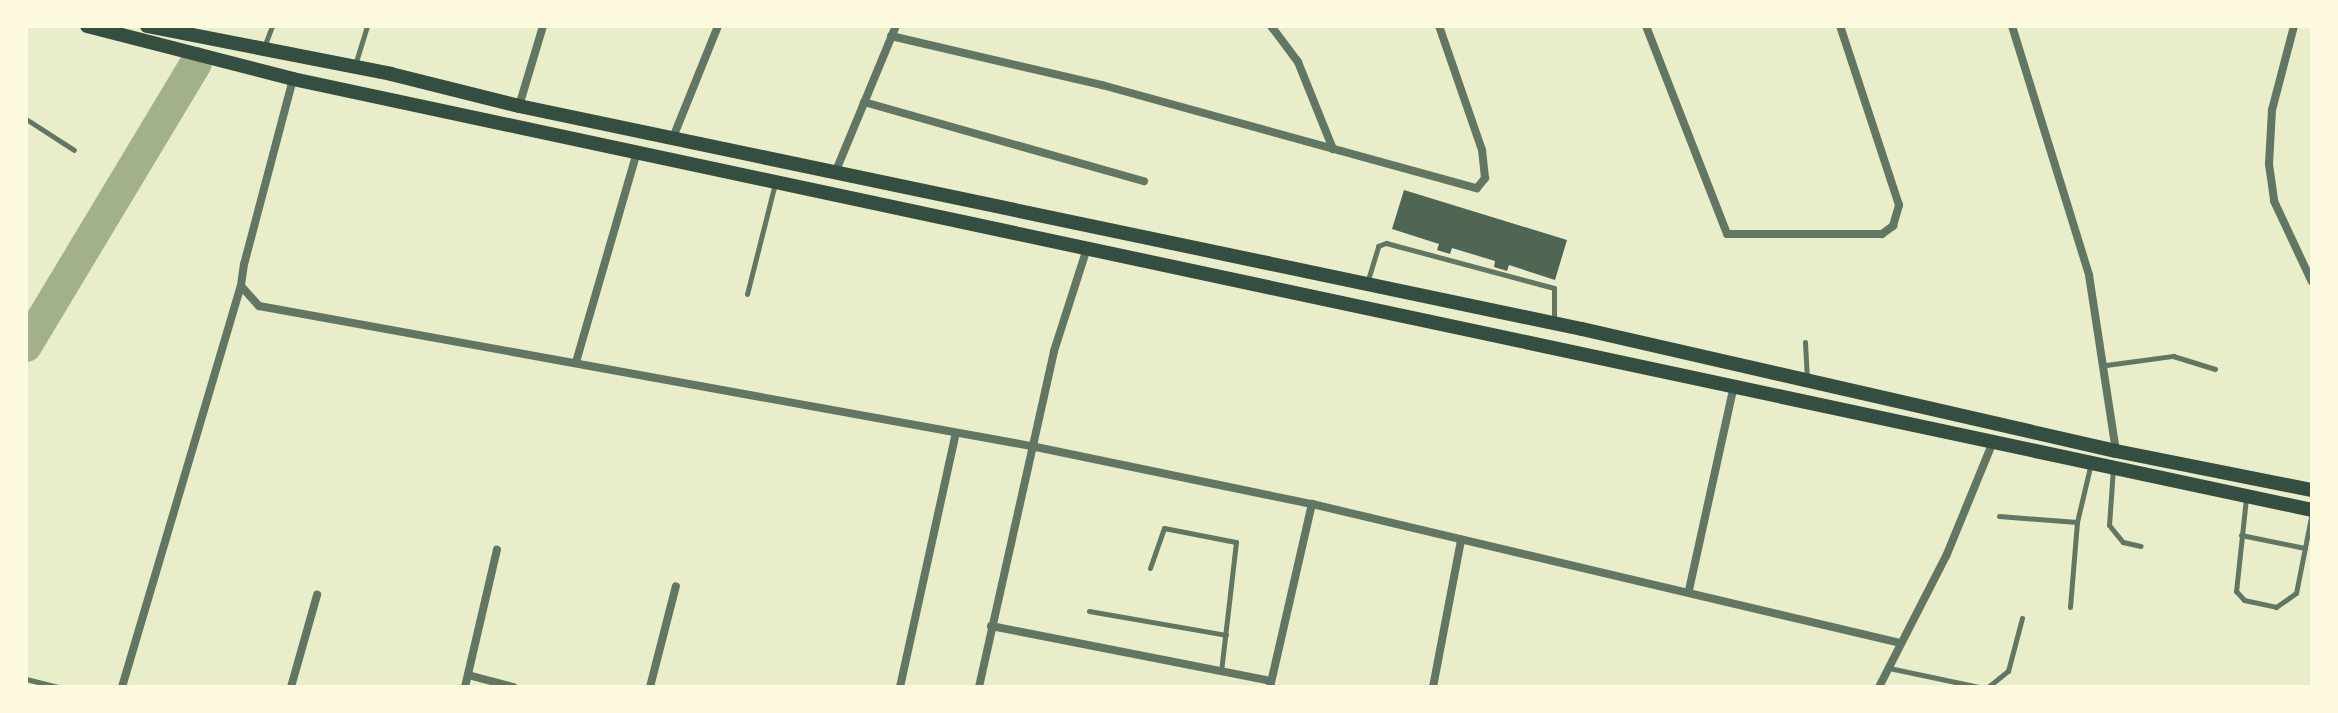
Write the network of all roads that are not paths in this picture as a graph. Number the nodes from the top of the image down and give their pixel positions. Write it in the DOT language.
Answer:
graph roads {
  1 [pos="87,26"];
  2 [pos="147,26"];
  3 [pos="272,26"];
  4 [pos="367,26"];
  5 [pos="543,26"];
  6 [pos="718,26"];
  7 [pos="896,26"];
  8 [pos="1271,26"];
  9 [pos="1439,26"];
  10 [pos="1646,26"];
  11 [pos="1840,26"];
  12 [pos="2012,26"];
  13 [pos="2294,26"];
  14 [pos="891,36"];
  15 [pos="262,51"];
  16 [pos="354,66"];
  17 [pos="293,79"];
  18 [pos="864,102"];
  19 [pos="519,106"];
  20 [pos="26,119"];
  21 [pos="674,135"];
  22 [pos="1333,149"];
  23 [pos="74,150"];
  24 [pos="637,151"];
  25 [pos="835,174"];
  26 [pos="1144,181"];
  27 [pos="775,182"];
  28 [pos="1087,247"];
  29 [pos="2312,282"];
  30 [pos="1367,283"];
  31 [pos="241,286"];
  32 [pos="747,294"];
  33 [pos="1554,323"];
  34 [pos="1582,329"];
  35 [pos="1805,342"];
  36 [pos="1580,352"];
  37 [pos="576,362"];
  38 [pos="2106,365"];
  39 [pos="2215,369"];
  40 [pos="1807,378"];
  41 [pos="1734,386"];
  42 [pos="956,433"];
  43 [pos="1994,441"];
  44 [pos="1031,446"];
  45 [pos="2116,451"];
  46 [pos="2091,462"];
  47 [pos="2113,467"];
  48 [pos="2312,490"];
  49 [pos="2247,495"];
  50 [pos="1312,504"];
  51 [pos="2312,510"];
  52 [pos="1999,516"];
  53 [pos="2077,522"];
  54 [pos="2241,535"];
  55 [pos="1461,540"];
  56 [pos="2141,546"];
  57 [pos="2305,548"];
  58 [pos="497,550"];
  59 [pos="1150,568"];
  60 [pos="676,586"];
  61 [pos="1689,590"];
  62 [pos="317,595"];
  63 [pos="2070,607"];
  64 [pos="1089,611"];
  65 [pos="2022,618"];
  66 [pos="991,626"];
  67 [pos="1226,635"];
  68 [pos="1900,643"];
  69 [pos="1888,668"];
  70 [pos="1221,672"];
  71 [pos="468,675"];
  72 [pos="26,679"];
  73 [pos="1270,684"];
  74 [pos="57,687"];
  75 [pos="122,687"];
  76 [pos="291,687"];
  77 [pos="465,687"];
  78 [pos="513,687"];
  79 [pos="650,687"];
  80 [pos="900,687"];
  81 [pos="979,687"];
  82 [pos="1433,687"];
  83 [pos="1879,687"];
  84 [pos="1979,687"];
  85 [pos="1988,687"];
  1 -- 17 [label="main road"];
  2 -- 15 [label="main road"];
  3 -- 15 [label="lane"];
  4 -- 16 [label="lane"];
  5 -- 19 [label="street"];
  6 -- 21 [label="street"];
  7 -- 14 [label="street"];
  8 -- 22 [label="street"];
  9 -- 22 [label="street"];
  10 -- 11 [label="street"];
  12 -- 38 [label="street"];
  13 -- 29 [label="street"];
  14 -- 18 [label="street"];
  14 -- 22 [label="street"];
  15 -- 16 [label="main road"];
  16 -- 19 [label="main road"];
  17 -- 24 [label="main road"];
  17 -- 31 [label="street"];
  18 -- 25 [label="street"];
  18 -- 26 [label="street"];
  19 -- 21 [label="main road"];
  20 -- 23 [label="lane"];
  21 -- 25 [label="main road"];
  24 -- 27 [label="main road"];
  24 -- 37 [label="street"];
  25 -- 30 [label="main road"];
  27 -- 28 [label="main road"];
  27 -- 32 [label="lane"];
  28 -- 36 [label="main road"];
  28 -- 44 [label="street"];
  30 -- 33 [label="main road"];
  30 -- 33 [label="lane"];
  31 -- 37 [label="street"];
  31 -- 75 [label="street"];
  33 -- 34 [label="main road"];
  34 -- 36 [label="main road"];
  34 -- 40 [label="main road"];
  35 -- 40 [label="lane"];
  36 -- 41 [label="main road"];
  37 -- 42 [label="street"];
  38 -- 39 [label="lane"];
  38 -- 45 [label="street"];
  40 -- 45 [label="main road"];
  41 -- 43 [label="main road"];
  41 -- 61 [label="street"];
  42 -- 44 [label="street"];
  42 -- 80 [label="street"];
  43 -- 46 [label="main road"];
  43 -- 68 [label="street"];
  44 -- 50 [label="street"];
  44 -- 66 [label="street"];
  45 -- 48 [label="main road"];
  46 -- 47 [label="main road"];
  46 -- 53 [label="lane"];
  47 -- 49 [label="main road"];
  47 -- 56 [label="lane"];
  49 -- 51 [label="main road"];
  49 -- 54 [label="lane"];
  50 -- 55 [label="street"];
  50 -- 73 [label="street"];
  51 -- 57 [label="lane"];
  52 -- 53 [label="lane"];
  53 -- 63 [label="lane"];
  54 -- 57 [label="lane"];
  54 -- 57 [label="lane"];
  55 -- 61 [label="street"];
  55 -- 82 [label="street"];
  58 -- 71 [label="street"];
  59 -- 67 [label="lane"];
  60 -- 79 [label="street"];
  61 -- 68 [label="street"];
  62 -- 76 [label="street"];
  64 -- 67 [label="lane"];
  65 -- 85 [label="lane"];
  66 -- 70 [label="street"];
  66 -- 81 [label="street"];
  67 -- 70 [label="lane"];
  68 -- 69 [label="street"];
  69 -- 83 [label="street"];
  69 -- 84 [label="lane"];
  70 -- 73 [label="street"];
  71 -- 77 [label="street"];
  71 -- 78 [label="street"];
  72 -- 74 [label="lane"];
}
